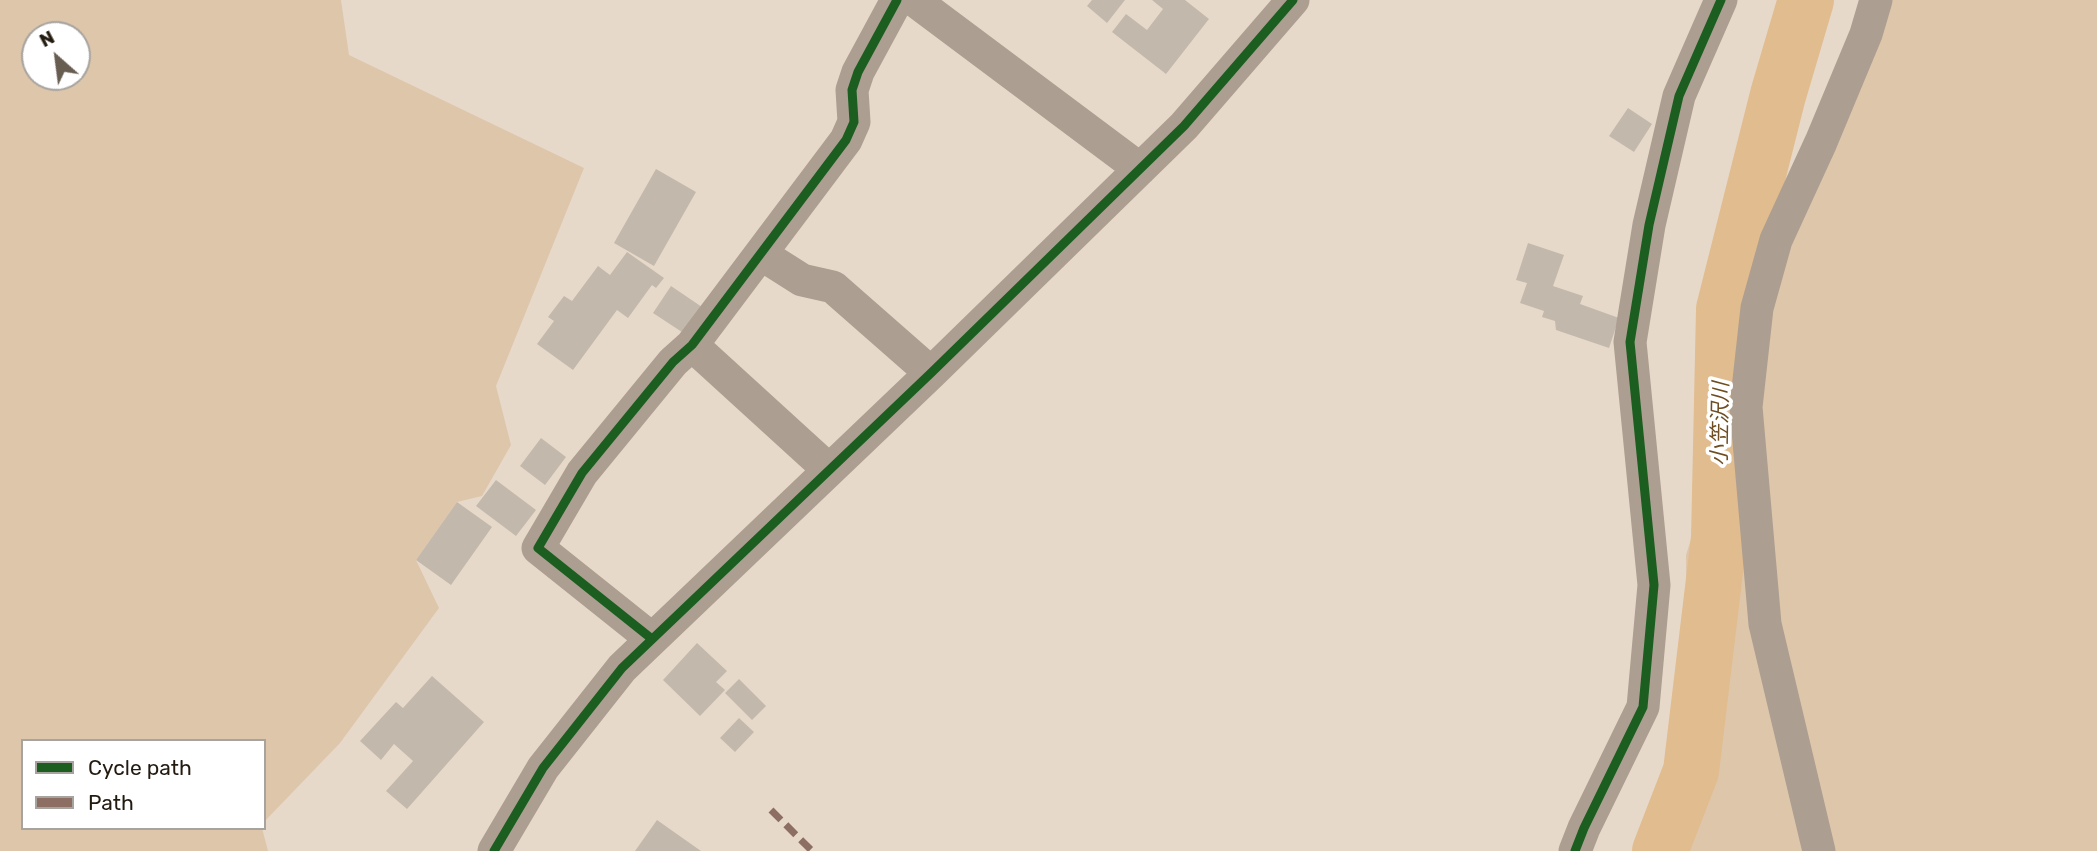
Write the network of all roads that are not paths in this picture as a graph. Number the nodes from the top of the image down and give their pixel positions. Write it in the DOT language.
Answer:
graph roads {
  1 [pos="897,0"];
  2 [pos="914,0"];
  3 [pos="1293,0"];
  4 [pos="1721,0"];
  5 [pos="1876,0"];
  6 [pos="1140,169"];
  7 [pos="761,254"];
  8 [pos="692,345"];
  9 [pos="931,373"];
  10 [pos="828,469"];
  11 [pos="652,639"];
  12 [pos="494,851"];
  13 [pos="1575,851"];
  14 [pos="1819,851"];
  1 -- 7 [label="street"];
  2 -- 6 [label="street"];
  3 -- 6 [label="street"];
  4 -- 13 [label="street"];
  5 -- 14 [label="street"];
  6 -- 9 [label="street"];
  7 -- 8 [label="street"];
  7 -- 9 [label="street"];
  8 -- 10 [label="street"];
  8 -- 11 [label="street"];
  9 -- 10 [label="street"];
  10 -- 11 [label="street"];
  11 -- 12 [label="street"];
}
